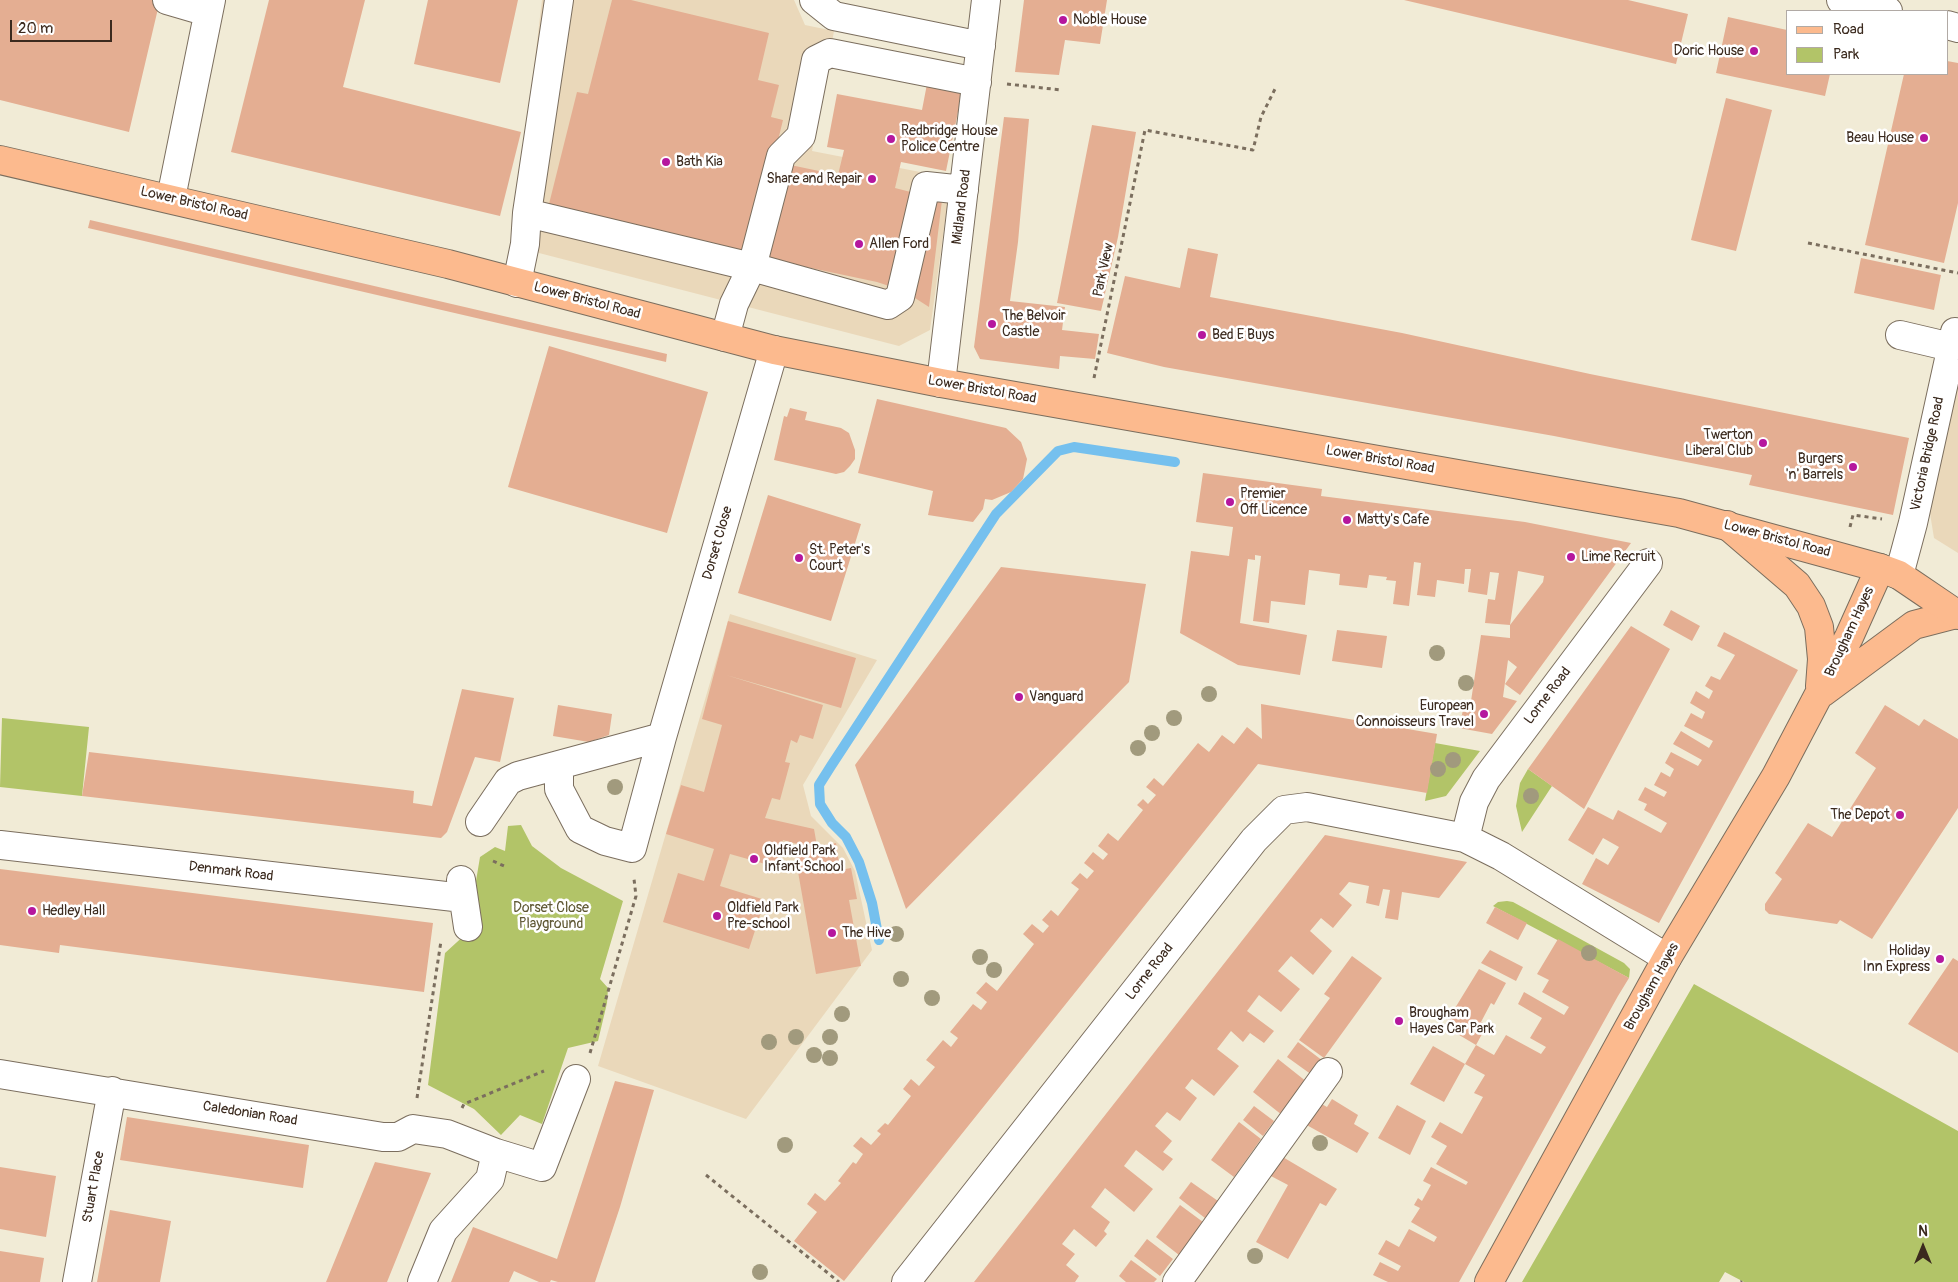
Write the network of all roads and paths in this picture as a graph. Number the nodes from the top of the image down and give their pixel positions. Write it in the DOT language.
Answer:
graph roads {
  1 [pos="167,0"];
  2 [pos="559,0"];
  3 [pos="814,0"];
  4 [pos="986,0"];
  5 [pos="1841,0"];
  6 [pos="210,6"];
  7 [pos="1884,10"];
  8 [pos="981,46"];
  9 [pos="990,83"];
  10 [pos="1276,87"];
  11 [pos="1061,90"];
  12 [pos="0,160"];
  13 [pos="964,190"];
  14 [pos="171,198"];
  15 [pos="527,213"];
  16 [pos="1808,243"];
  17 [pos="752,267"];
  18 [pos="1958,273"];
  19 [pos="518,283"];
  20 [pos="1900,335"];
  21 [pos="725,337"];
  22 [pos="774,350"];
  23 [pos="941,383"];
  24 [pos="1088,408"];
  25 [pos="1727,525"];
  26 [pos="1648,563"];
  27 [pos="1890,571"];
  28 [pos="1957,614"];
  29 [pos="1819,696"];
  30 [pos="662,737"];
  31 [pos="559,765"];
  32 [pos="480,822"];
  33 [pos="1465,838"];
  34 [pos="0,845"];
  35 [pos="632,848"];
  36 [pos="493,861"];
  37 [pos="504,866"];
  38 [pos="462,888"];
  39 [pos="468,927"];
  40 [pos="1667,958"];
  41 [pos="1328,1072"];
  42 [pos="564,1073"];
  43 [pos="0,1074"];
  44 [pos="112,1091"];
  45 [pos="413,1129"];
  46 [pos="447,1134"];
  47 [pos="496,1152"];
  48 [pos="706,1175"];
  49 [pos="77,1282"];
  50 [pos="422,1282"];
  51 [pos="839,1282"];
  52 [pos="906,1282"];
  53 [pos="1177,1282"];
  54 [pos="1489,1282"];
  1 -- 6 [label="street"];
  2 -- 15 [label="street"];
  3 -- 8 [label="street"];
  4 -- 8 [label="street, Midland Road"];
  5 -- 7 [label="street"];
  6 -- 14 [label="street"];
  8 -- 9 [label="street, Midland Road"];
  9 -- 11 [label="path"];
  9 -- 13 [label="street, Midland Road"];
  9 -- 17 [label="street"];
  10 -- 24 [label="path, Park View"];
  12 -- 14 [label="main road, Lower Bristol Road"];
  13 -- 17 [label="street"];
  13 -- 23 [label="street, Midland Road"];
  14 -- 19 [label="main road, Lower Bristol Road"];
  15 -- 17 [label="street"];
  15 -- 19 [label="street"];
  16 -- 18 [label="path"];
  17 -- 21 [label="street"];
  19 -- 21 [label="main road, Lower Bristol Road"];
  20 -- 27 [label="street, Victoria Bridge Road"];
  21 -- 22 [label="main road, Lower Bristol Road"];
  22 -- 23 [label="main road, Lower Bristol Road"];
  22 -- 30 [label="street, Dorset Close"];
  23 -- 24 [label="main road, Lower Bristol Road"];
  24 -- 25 [label="main road, Lower Bristol Road"];
  25 -- 27 [label="main road, Lower Bristol Road"];
  25 -- 29 [label="main road, Brougham Hayes"];
  26 -- 33 [label="street, Lorne Road"];
  27 -- 28 [label="main road, Lower Bristol Road"];
  27 -- 29 [label="main road, Brougham Hayes"];
  28 -- 29 [label="main road, Brougham Hayes"];
  29 -- 40 [label="main road, Brougham Hayes"];
  30 -- 31 [label="street"];
  30 -- 35 [label="street, Dorset Close"];
  31 -- 32 [label="street"];
  31 -- 35 [label="street"];
  33 -- 40 [label="street, Lorne Road"];
  33 -- 52 [label="street, Lorne Road"];
  34 -- 38 [label="street, Denmark Road"];
  35 -- 42 [label="path"];
  36 -- 37 [label="path"];
  38 -- 39 [label="street"];
  38 -- 45 [label="path"];
  40 -- 54 [label="main road, Brougham Hayes"];
  41 -- 53 [label="street"];
  42 -- 46 [label="path"];
  42 -- 47 [label="street, Caledonian Road"];
  43 -- 44 [label="street, Caledonian Road"];
  44 -- 45 [label="street, Caledonian Road"];
  44 -- 49 [label="street, Stuart Place"];
  45 -- 46 [label="street, Caledonian Road"];
  46 -- 47 [label="street, Caledonian Road"];
  47 -- 50 [label="street"];
  48 -- 51 [label="path"];
}
